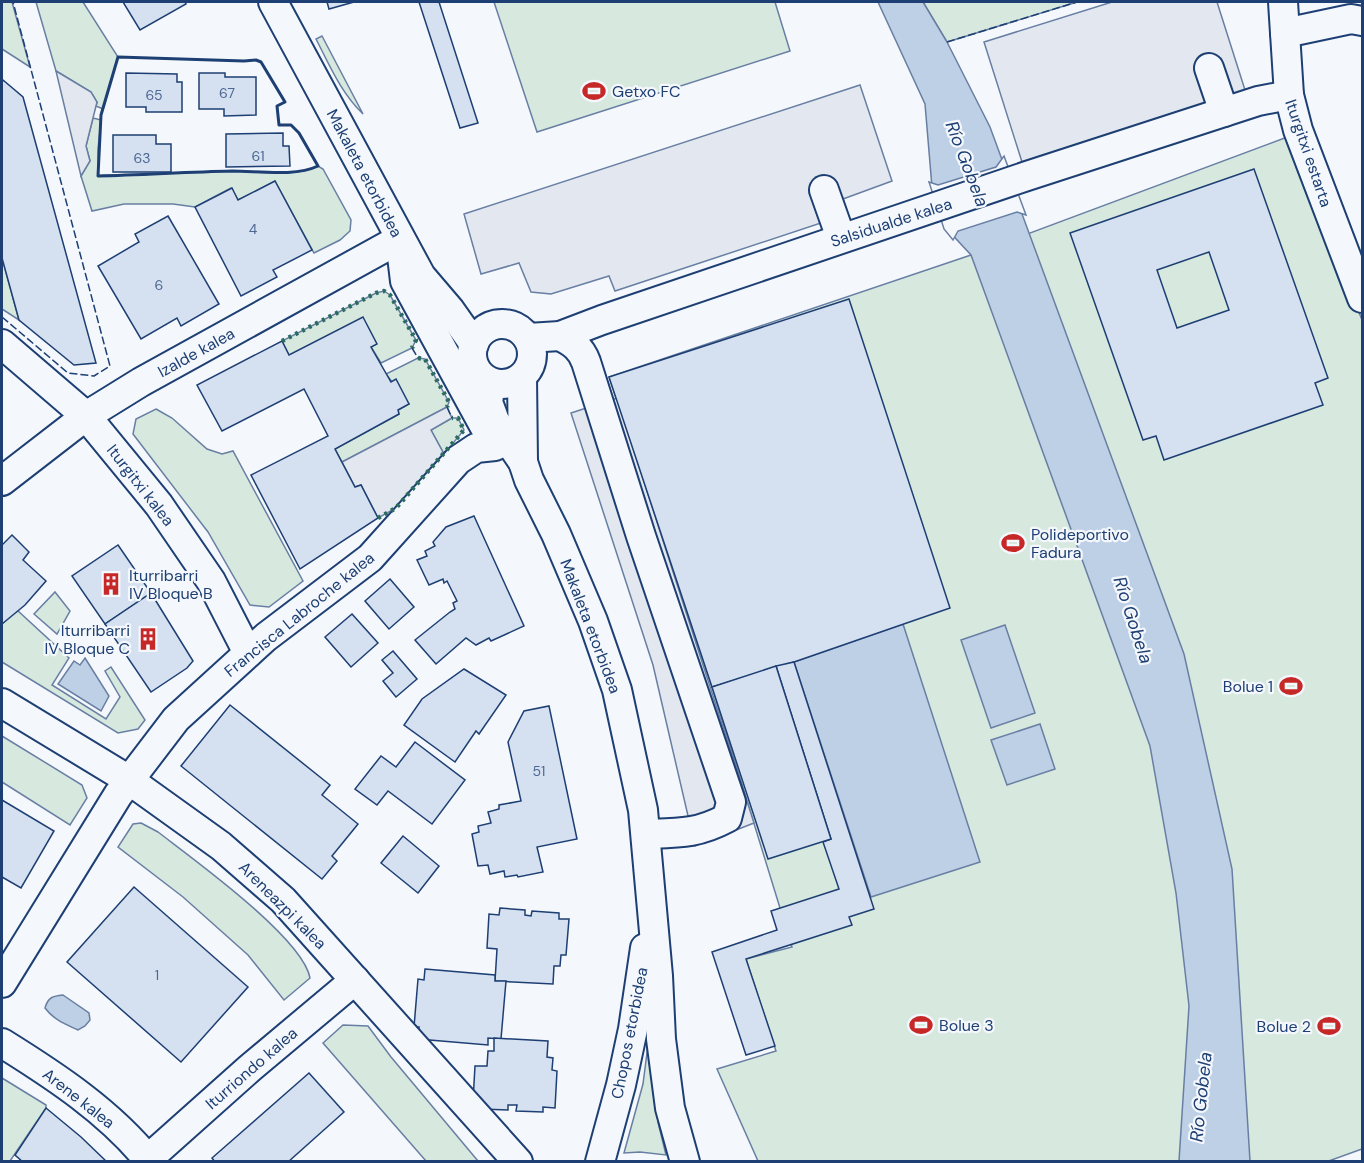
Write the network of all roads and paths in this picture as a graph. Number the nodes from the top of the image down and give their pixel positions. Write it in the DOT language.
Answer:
graph roads {
  1 [pos="273,2"];
  2 [pos="1283,2"];
  3 [pos="1362,21"];
  4 [pos="1285,33"];
  5 [pos="1209,68"];
  6 [pos="1289,95"];
  7 [pos="1224,112"];
  8 [pos="824,190"];
  9 [pos="841,238"];
  10 [pos="400,239"];
  11 [pos="1362,298"];
  12 [pos="450,310"];
  13 [pos="495,325"];
  14 [pos="560,336"];
  15 [pos="528,338"];
  16 [pos="2,344"];
  17 [pos="474,344"];
  18 [pos="522,377"];
  19 [pos="491,383"];
  20 [pos="86,416"];
  21 [pos="495,446"];
  22 [pos="526,471"];
  23 [pos="2,481"];
  24 [pos="248,653"];
  25 [pos="2,703"];
  26 [pos="129,780"];
  27 [pos="646,834"];
  28 [pos="652,904"];
  29 [pos="356,980"];
  30 [pos="2,982"];
  31 [pos="2,1043"];
  32 [pos="149,1160"];
  33 [pos="518,1161"];
  34 [pos="600,1161"];
  35 [pos="685,1161"];
  36 [pos="704,1161"];
  1 -- 10 [label="street, Makaleta etorbidea"];
  2 -- 4 [label="street, Iturgitxi estarta"];
  3 -- 4 [label="street"];
  4 -- 6 [label="street, Iturgitxi estarta"];
  5 -- 7 [label="street"];
  6 -- 7 [label="street, Salsidualde kalea"];
  6 -- 11 [label="street, Iturgitxi estarta"];
  7 -- 9 [label="street, Salsidualde kalea"];
  8 -- 9 [label="street"];
  9 -- 14 [label="street, Salsidualde kalea"];
  10 -- 12 [label="street, Makaleta etorbidea"];
  10 -- 20 [label="street, Izalde kalea"];
  10 -- 21 [label="street"];
  12 -- 13 [label="street"];
  12 -- 17 [label="street, Makaleta etorbidea"];
  13 -- 15 [label="street"];
  13 -- 17 [label="street"];
  14 -- 15 [label="street, Salsidualde kalea"];
  14 -- 27 [label="street"];
  15 -- 18 [label="street"];
  16 -- 20 [label="street, Iturgitxi kalea"];
  17 -- 19 [label="street"];
  18 -- 19 [label="street"];
  18 -- 22 [label="street"];
  19 -- 22 [label="street, Makaleta etorbidea"];
  20 -- 23 [label="street, Izalde kalea"];
  20 -- 24 [label="street, Iturgitxi kalea"];
  21 -- 22 [label="street"];
  21 -- 24 [label="street, Francisca Labroche kalea"];
  22 -- 27 [label="street, Makaleta etorbidea"];
  24 -- 26 [label="street, Francisca Labroche kalea"];
  25 -- 26 [label="street, Areneazpi kalea"];
  26 -- 29 [label="street, Areneazpi kalea"];
  26 -- 30 [label="street, Francisca Labroche kalea"];
  27 -- 28 [label="street, Makaleta etorbidea"];
  28 -- 34 [label="street, Chopos etorbidea"];
  28 -- 35 [label="street, Makaleta etorbidea"];
  28 -- 36 [label="street, Makaleta etorbidea"];
  29 -- 32 [label="street, Iturriondo kalea"];
  29 -- 33 [label="street, Areneazpi kalea"];
  31 -- 32 [label="street, Arene kalea"];
}
